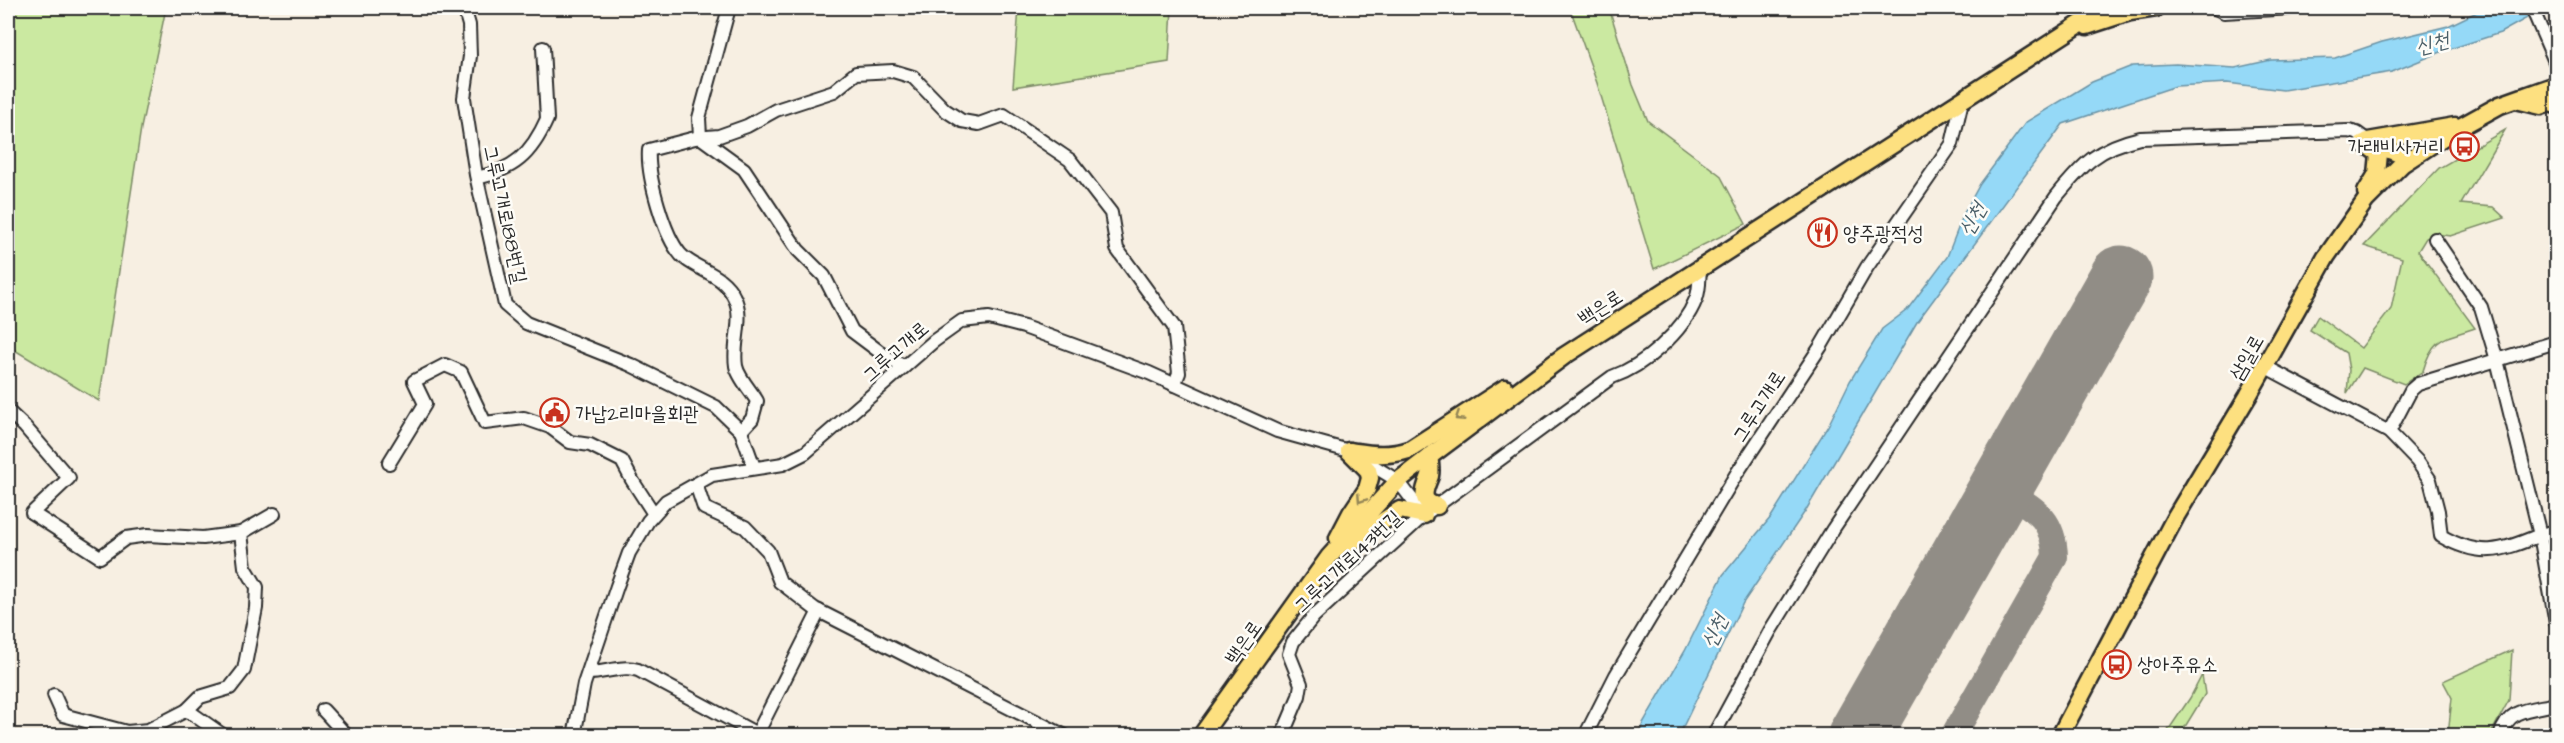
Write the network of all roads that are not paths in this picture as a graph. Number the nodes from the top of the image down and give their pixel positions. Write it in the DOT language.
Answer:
graph roads {
  1 [pos="464,8"];
  2 [pos="729,8"];
  3 [pos="2105,8"];
  4 [pos="2156,8"];
  5 [pos="2214,8"];
  6 [pos="2292,8"];
  7 [pos="2532,8"];
  8 [pos="2069,32"];
  9 [pos="543,48"];
  10 [pos="2556,64"];
  11 [pos="2556,85"];
  12 [pos="1962,100"];
  13 [pos="2516,100"];
  14 [pos="2556,105"];
  15 [pos="2465,124"];
  16 [pos="700,137"];
  17 [pos="2366,142"];
  18 [pos="2410,158"];
  19 [pos="477,178"];
  20 [pos="2351,220"];
  21 [pos="2434,239"];
  22 [pos="1700,267"];
  23 [pos="2556,342"];
  24 [pos="1564,356"];
  25 [pos="2497,360"];
  26 [pos="906,366"];
  27 [pos="2264,366"];
  28 [pos="1174,384"];
  29 [pos="8,411"];
  30 [pos="741,431"];
  31 [pos="2389,432"];
  32 [pos="1349,451"];
  33 [pos="1429,457"];
  34 [pos="389,463"];
  35 [pos="754,467"];
  36 [pos="1398,482"];
  37 [pos="696,484"];
  38 [pos="1430,511"];
  39 [pos="274,514"];
  40 [pos="654,514"];
  41 [pos="2556,531"];
  42 [pos="241,533"];
  43 [pos="2540,535"];
  44 [pos="1329,557"];
  45 [pos="819,611"];
  46 [pos="2556,623"];
  47 [pos="588,673"];
  48 [pos="54,695"];
  49 [pos="2556,704"];
  50 [pos="187,710"];
  51 [pos="323,710"];
  52 [pos="224,735"];
  53 [pos="347,735"];
  54 [pos="574,735"];
  55 [pos="757,735"];
  56 [pos="1065,735"];
  57 [pos="1201,735"];
  58 [pos="1282,735"];
  59 [pos="1585,735"];
  60 [pos="1713,735"];
  61 [pos="2060,735"];
  62 [pos="2500,735"];
  1 -- 19 [label="street, 그루고개로188번길"];
  2 -- 16 [label="street"];
  3 -- 8 [label="main road, 백은로"];
  4 -- 8 [label="main road"];
  5 -- 6 [label="street"];
  7 -- 10 [label="street"];
  8 -- 12 [label="main road, 백은로"];
  9 -- 19 [label="street"];
  11 -- 13 [label="main road, 삼일로"];
  12 -- 22 [label="main road, 백은로"];
  12 -- 59 [label="street, 그루고개로"];
  13 -- 14 [label="main road"];
  13 -- 15 [label="main road, 삼일로"];
  15 -- 17 [label="main road"];
  15 -- 18 [label="main road, 삼일로"];
  16 -- 26 [label="street"];
  16 -- 28 [label="street"];
  16 -- 30 [label="street"];
  17 -- 18 [label="main road"];
  17 -- 20 [label="main road"];
  17 -- 60 [label="street"];
  18 -- 20 [label="main road, 삼일로"];
  19 -- 30 [label="street, 그루고개로188번길"];
  20 -- 27 [label="main road, 삼일로"];
  21 -- 25 [label="street"];
  22 -- 24 [label="main road, 백은로"];
  22 -- 38 [label="street"];
  23 -- 25 [label="street"];
  24 -- 32 [label="main road, one-way"];
  24 -- 33 [label="main road, 백은로"];
  25 -- 31 [label="street"];
  25 -- 43 [label="street"];
  26 -- 28 [label="street, 그루고개로"];
  26 -- 35 [label="street, 그루고개로"];
  27 -- 31 [label="street"];
  27 -- 61 [label="main road, 삼일로"];
  28 -- 32 [label="street, 그루고개로"];
  29 -- 42 [label="street"];
  30 -- 35 [label="street, 그루고개로188번길"];
  31 -- 43 [label="street"];
  32 -- 36 [label="street, 그루고개로"];
  32 -- 44 [label="main road, one-way"];
  33 -- 36 [label="main road, 백은로"];
  33 -- 38 [label="main road"];
  34 -- 40 [label="street"];
  35 -- 37 [label="street, 그루고개로"];
  36 -- 38 [label="street, 그루고개로"];
  36 -- 44 [label="main road, 백은로"];
  37 -- 40 [label="street, 그루고개로"];
  37 -- 45 [label="street"];
  38 -- 44 [label="main road"];
  38 -- 58 [label="street, 그루고개로143번길"];
  39 -- 42 [label="street"];
  40 -- 47 [label="street, 그루고개로"];
  41 -- 43 [label="street"];
  42 -- 50 [label="street"];
  43 -- 46 [label="street"];
  44 -- 57 [label="main road, 백은로"];
  45 -- 55 [label="street"];
  45 -- 56 [label="street"];
  47 -- 54 [label="street, 그루고개로"];
  47 -- 55 [label="street"];
  48 -- 50 [label="street"];
  49 -- 62 [label="street"];
  50 -- 52 [label="street"];
  51 -- 53 [label="street"];
}
